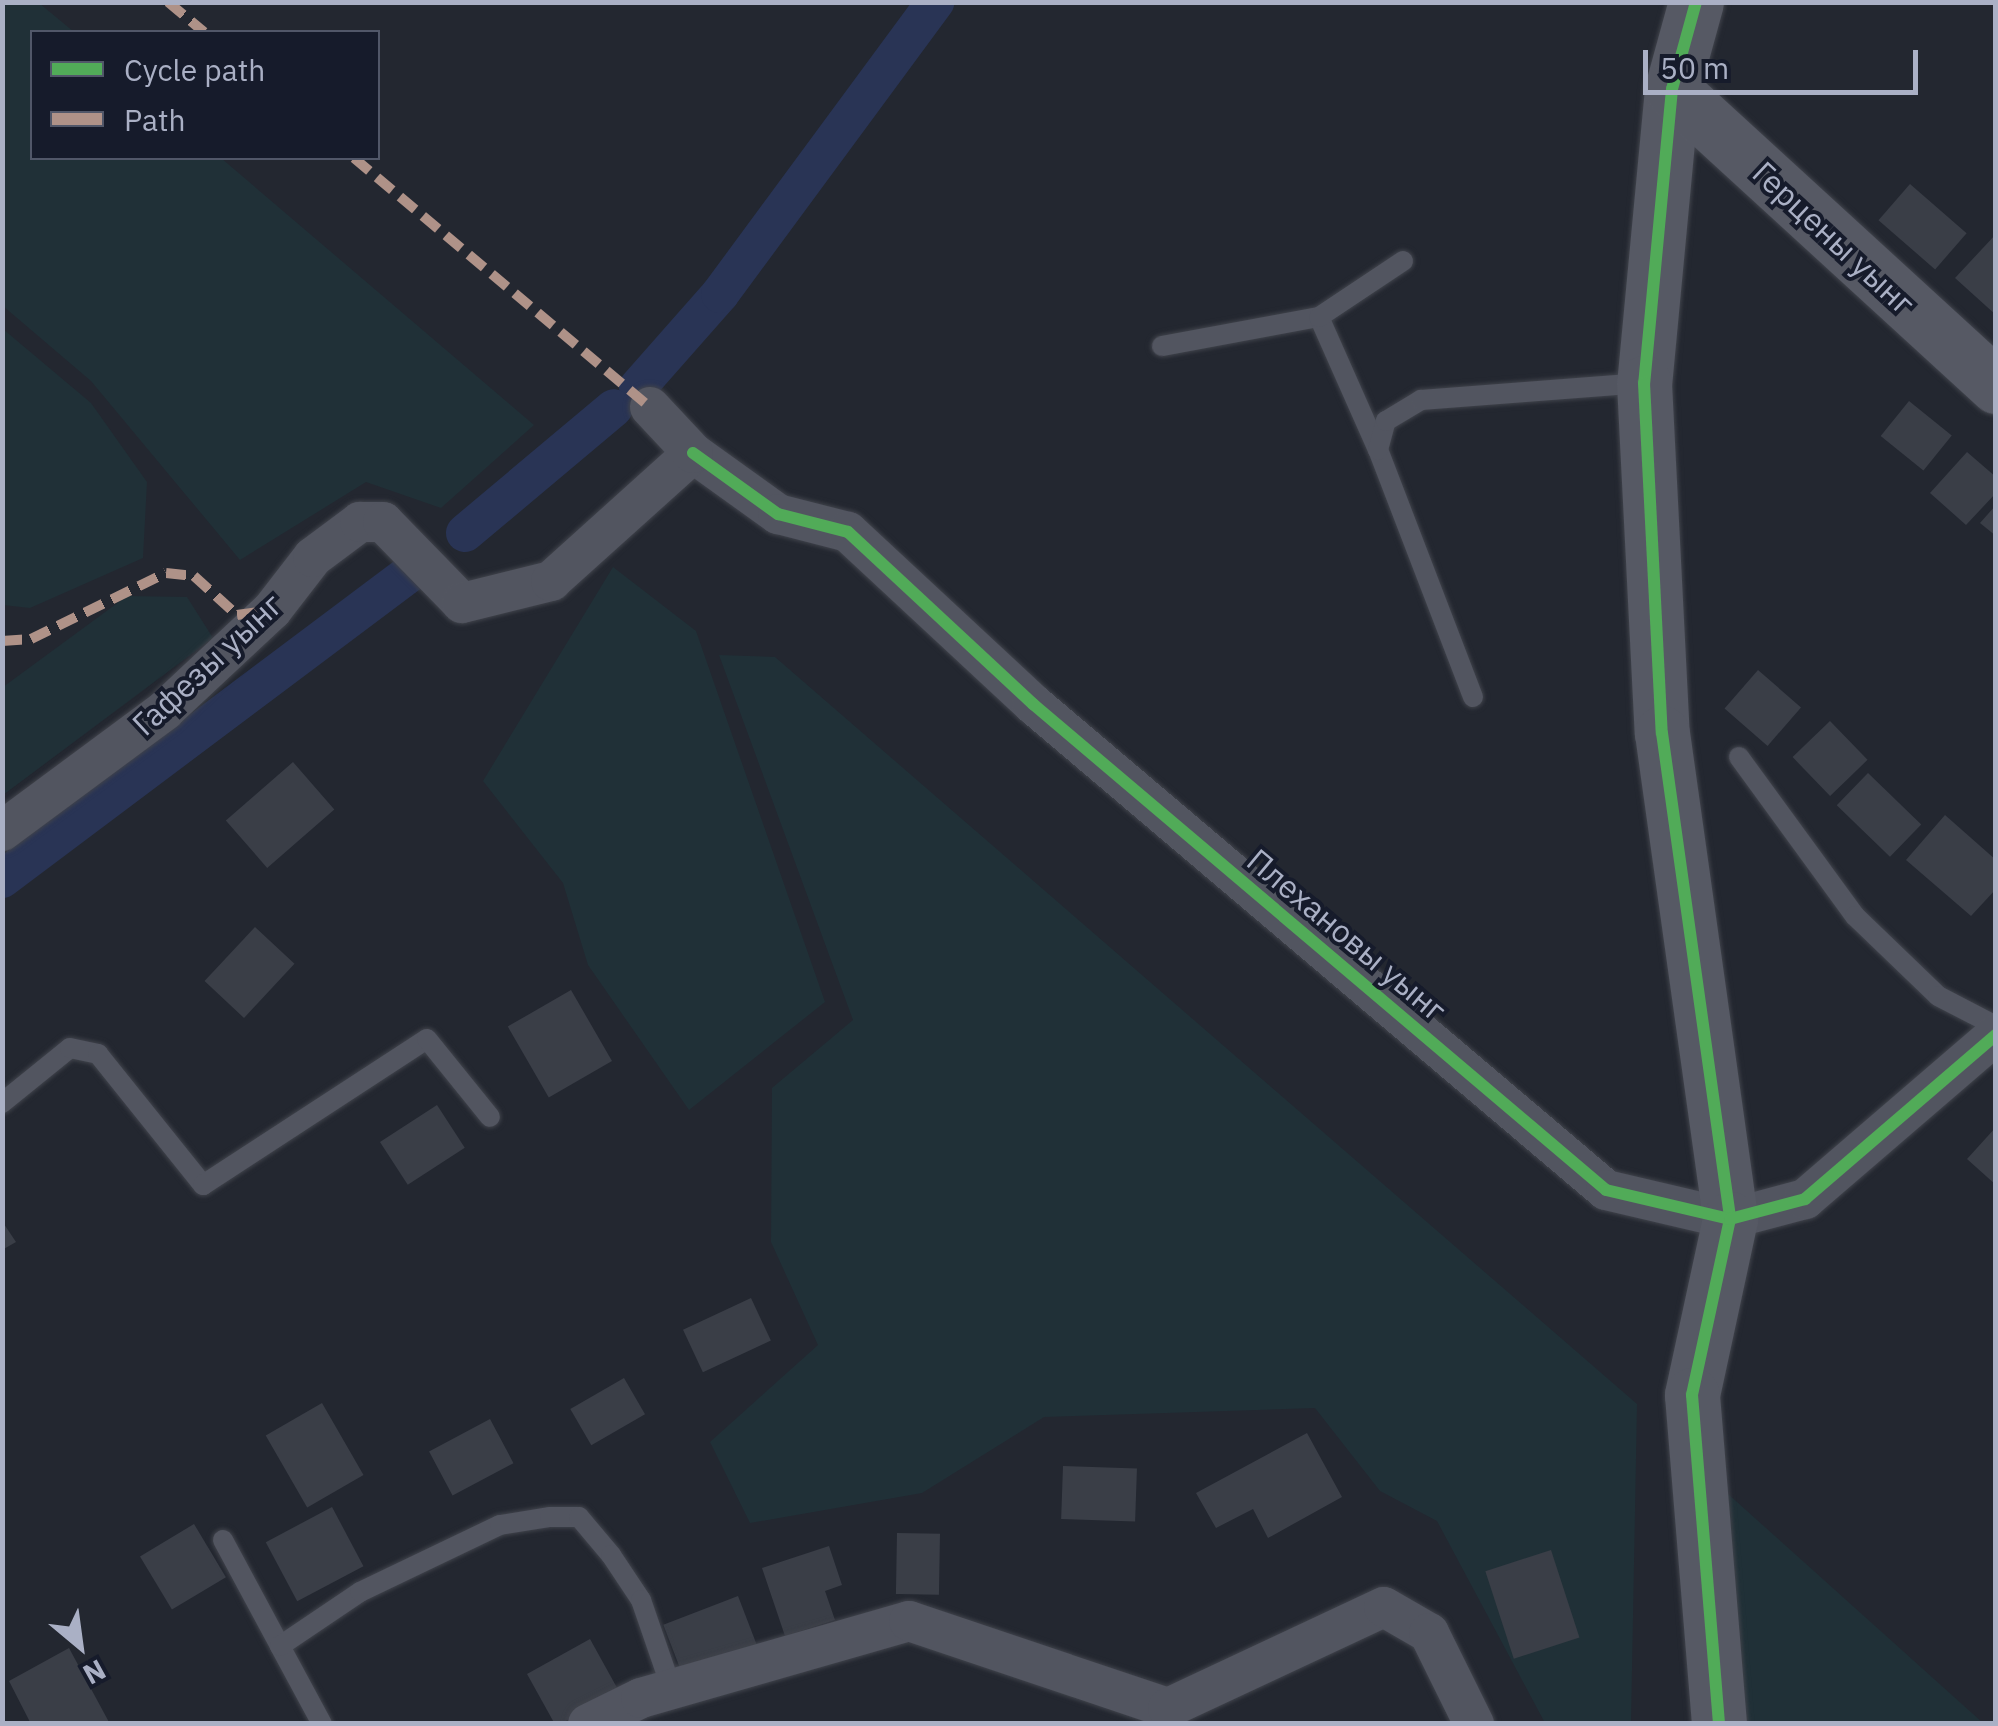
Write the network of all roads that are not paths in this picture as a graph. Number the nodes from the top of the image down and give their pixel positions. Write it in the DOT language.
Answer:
graph roads {
  1 [pos="1686,9"];
  2 [pos="1672,89"];
  3 [pos="1404,261"];
  4 [pos="1319,317"];
  5 [pos="1162,346"];
  6 [pos="1644,383"];
  7 [pos="1996,386"];
  8 [pos="650,407"];
  9 [pos="1378,450"];
  10 [pos="693,454"];
  11 [pos="1472,697"];
  12 [pos="1740,758"];
  13 [pos="2,832"];
  14 [pos="1996,1026"];
  15 [pos="1996,1035"];
  16 [pos="2,1103"];
  17 [pos="490,1116"];
  18 [pos="1730,1219"];
  19 [pos="223,1540"];
  20 [pos="280,1646"];
  21 [pos="672,1690"];
  22 [pos="322,1724"];
  23 [pos="588,1724"];
  24 [pos="1474,1724"];
  25 [pos="1719,1724"];
  1 -- 2 [label="street"];
  2 -- 6 [label="street"];
  2 -- 7 [label="street, Герцены уынг"];
  3 -- 4 [label="lane"];
  4 -- 5 [label="lane"];
  4 -- 9 [label="lane"];
  6 -- 9 [label="lane"];
  6 -- 18 [label="street"];
  8 -- 10 [label="street, Плехановы уынг"];
  9 -- 11 [label="lane"];
  10 -- 13 [label="street, Гафезы уынг"];
  10 -- 18 [label="street, Плехановы уынг"];
  12 -- 14 [label="lane"];
  15 -- 18 [label="street, Плехановы уынг"];
  16 -- 17 [label="lane"];
  18 -- 25 [label="street"];
  19 -- 20 [label="lane"];
  20 -- 21 [label="lane"];
  20 -- 22 [label="lane"];
  21 -- 23 [label="street"];
  21 -- 24 [label="street"];
}
